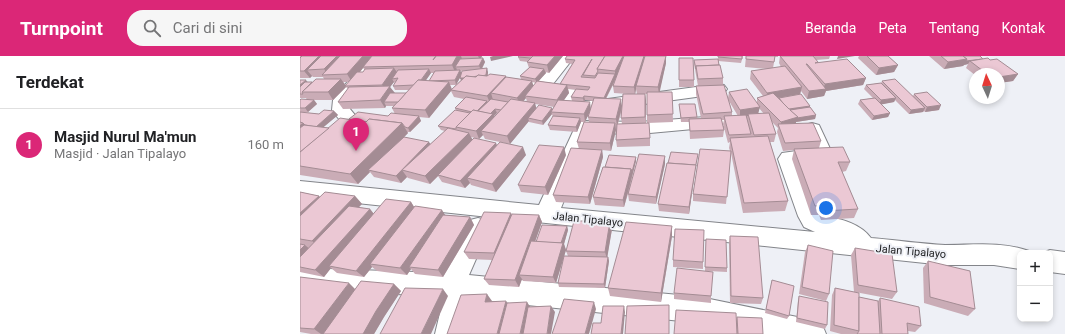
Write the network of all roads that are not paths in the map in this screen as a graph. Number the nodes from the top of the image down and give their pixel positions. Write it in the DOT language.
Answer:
graph roads {
  1 [pos="376,56"];
  2 [pos="567,56"];
  3 [pos="515,83"];
  4 [pos="542,87"];
  5 [pos="718,89"];
  6 [pos="594,106"];
  7 [pos="350,120"];
  8 [pos="738,121"];
  9 [pos="584,127"];
  10 [pos="812,129"];
  11 [pos="300,189"];
  12 [pos="486,209"];
  13 [pos="546,215"];
  14 [pos="864,247"];
  15 [pos="1017,258"];
  16 [pos="1053,261"];
  17 [pos="1065,263"];
  18 [pos="300,279"];
  19 [pos="362,281"];
  20 [pos="456,286"];
  21 [pos="346,308"];
  22 [pos="449,334"];
  23 [pos="812,334"];
  1 -- 7 [label="street"];
  2 -- 4 [label="street"];
  3 -- 4 [label="street"];
  4 -- 6 [label="street"];
  5 -- 6 [label="street"];
  6 -- 9 [label="street"];
  8 -- 9 [label="street"];
  9 -- 13 [label="street"];
  10 -- 14 [label="street"];
  11 -- 12 [label="street, Jalan Tipalayo"];
  12 -- 13 [label="street, Jalan Tipalayo"];
  12 -- 20 [label="street"];
  13 -- 14 [label="street, Jalan Tipalayo"];
  14 -- 15 [label="street, Jalan Tipalayo"];
  16 -- 17 [label="street"];
  18 -- 19 [label="street"];
  19 -- 20 [label="street"];
  19 -- 21 [label="street"];
  20 -- 22 [label="street"];
  20 -- 23 [label="street"];
}
